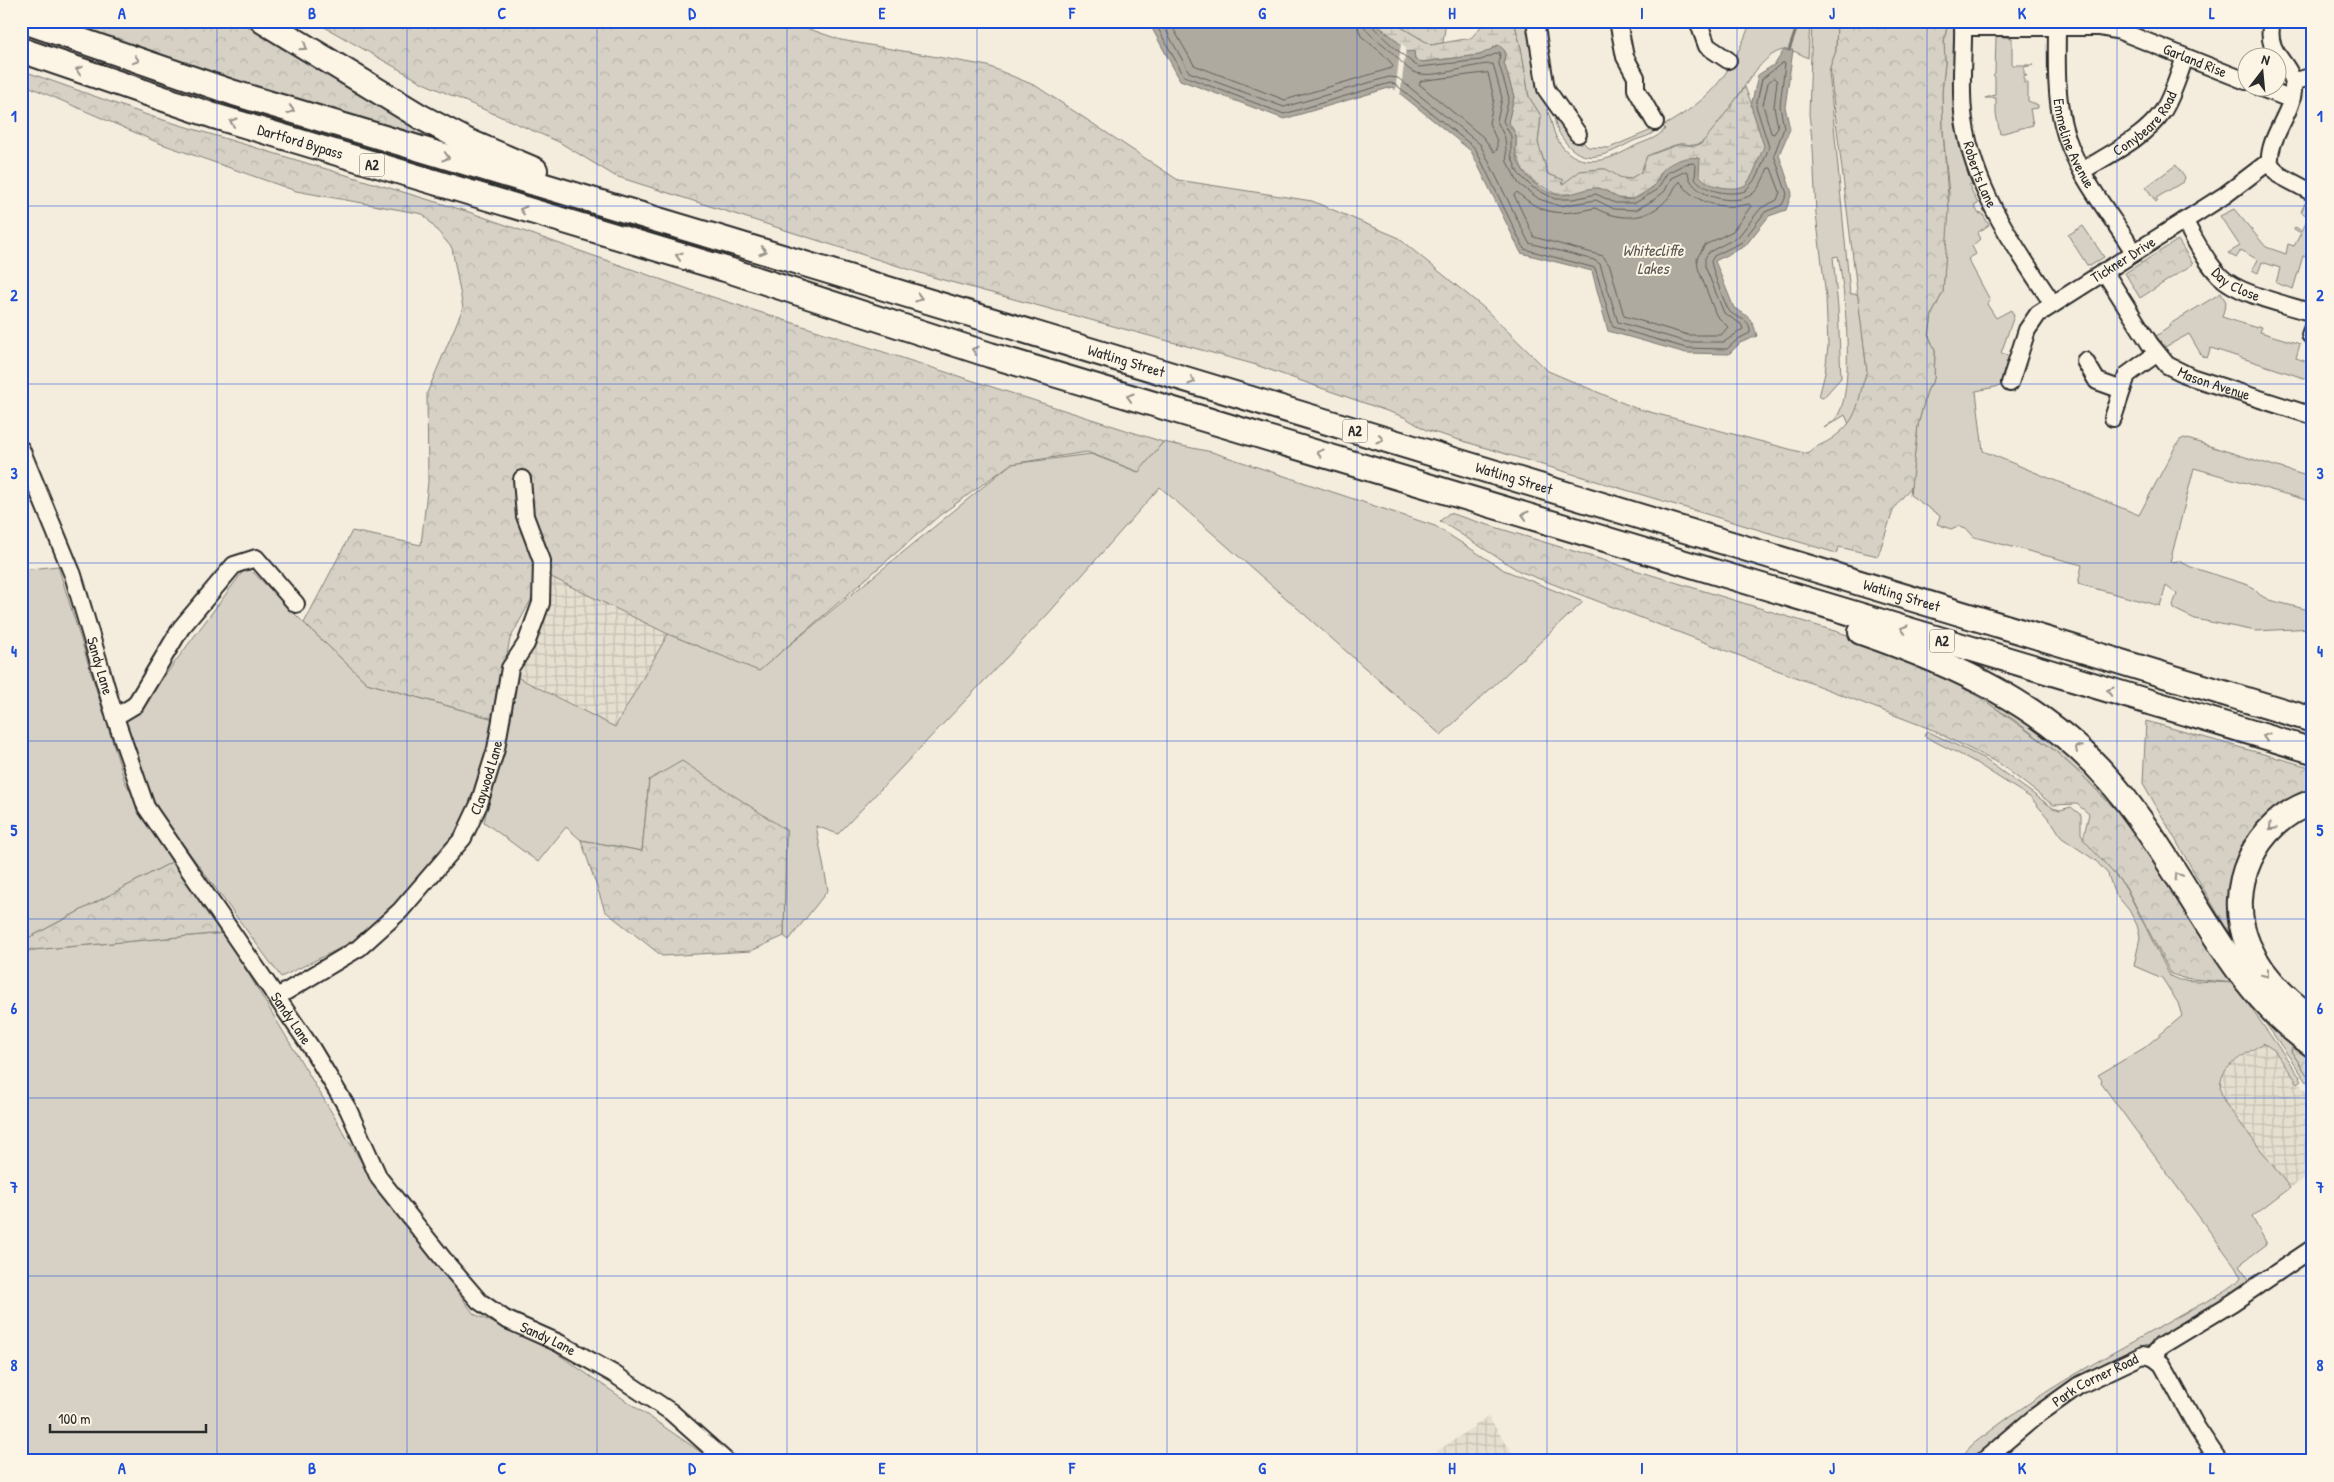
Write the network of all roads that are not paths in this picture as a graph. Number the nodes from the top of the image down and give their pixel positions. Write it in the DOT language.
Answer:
graph roads {
  1 [pos="24,21"];
  2 [pos="263,21"];
  3 [pos="1535,21"];
  4 [pos="1618,21"];
  5 [pos="1698,21"];
  6 [pos="2272,21"];
  7 [pos="1963,24"];
  8 [pos="2057,24"];
  9 [pos="21,50"];
  10 [pos="2186,57"];
  11 [pos="1728,60"];
  12 [pos="2313,76"];
  13 [pos="2236,78"];
  14 [pos="2293,82"];
  15 [pos="1655,122"];
  16 [pos="1578,134"];
  17 [pos="2270,164"];
  18 [pos="2082,171"];
  19 [pos="2313,193"];
  20 [pos="2184,221"];
  21 [pos="710,235"];
  22 [pos="2134,252"];
  23 [pos="725,269"];
  24 [pos="2104,271"];
  25 [pos="2052,304"];
  26 [pos="2313,313"];
  27 [pos="2156,354"];
  28 [pos="2085,361"];
  29 [pos="2010,383"];
  30 [pos="2122,390"];
  31 [pos="2313,416"];
  32 [pos="2113,418"];
  33 [pos="21,449"];
  34 [pos="522,479"];
  35 [pos="1572,529"];
  36 [pos="296,604"];
  37 [pos="1994,623"];
  38 [pos="2313,704"];
  39 [pos="115,717"];
  40 [pos="2313,720"];
  41 [pos="2313,751"];
  42 [pos="2313,802"];
  43 [pos="277,997"];
  44 [pos="2313,1019"];
  45 [pos="2313,1045"];
  46 [pos="2313,1248"];
  47 [pos="2152,1357"];
  48 [pos="726,1461"];
  49 [pos="1983,1461"];
  50 [pos="2219,1461"];
  1 -- 21 [label="highway, Dartford Bypass / A2, one-way"];
  2 -- 21 [label="highway, A2, one-way"];
  3 -- 16 [label="street"];
  4 -- 15 [label="street"];
  5 -- 11 [label="street"];
  6 -- 14 [label="street"];
  7 -- 8 [label="street, Garland Rise"];
  7 -- 25 [label="street, Roberts Lane"];
  8 -- 10 [label="street, Garland Rise"];
  8 -- 18 [label="street, Emmeline Avenue"];
  23 -- 9 [label="highway, Dartford Bypass / A2, one-way"];
  10 -- 13 [label="street, Garland Rise"];
  10 -- 18 [label="street, Conybeare Road"];
  12 -- 14 [label="street"];
  14 -- 17 [label="street"];
  17 -- 19 [label="street"];
  17 -- 20 [label="street, Tickner Drive"];
  18 -- 22 [label="street, Emmeline Avenue"];
  20 -- 22 [label="street, Tickner Drive"];
  20 -- 26 [label="street, Day Close"];
  21 -- 37 [label="highway, Watling Street / A2, one-way"];
  22 -- 24 [label="street, Tickner Drive"];
  35 -- 23 [label="highway, Watling Street / A2, one-way"];
  24 -- 25 [label="street, Tickner Drive"];
  24 -- 27 [label="street, Mason Avenue"];
  25 -- 29 [label="street, Tickner Drive"];
  27 -- 30 [label="street"];
  27 -- 31 [label="street, Mason Avenue"];
  28 -- 30 [label="street"];
  30 -- 32 [label="street"];
  33 -- 39 [label="street, Sandy Lane"];
  34 -- 43 [label="street, Claywood Lane"];
  41 -- 35 [label="highway, Watling Street / A2, one-way"];
  45 -- 35 [label="highway, one-way"];
  36 -- 39 [label="street"];
  37 -- 38 [label="highway"];
  37 -- 40 [label="highway, Watling Street / A2"];
  39 -- 43 [label="street, Sandy Lane"];
  42 -- 44 [label="highway, one-way"];
  43 -- 48 [label="street, Sandy Lane"];
  46 -- 47 [label="street, Park Corner Road"];
  47 -- 49 [label="street, Park Corner Road"];
  47 -- 50 [label="street"];
}
